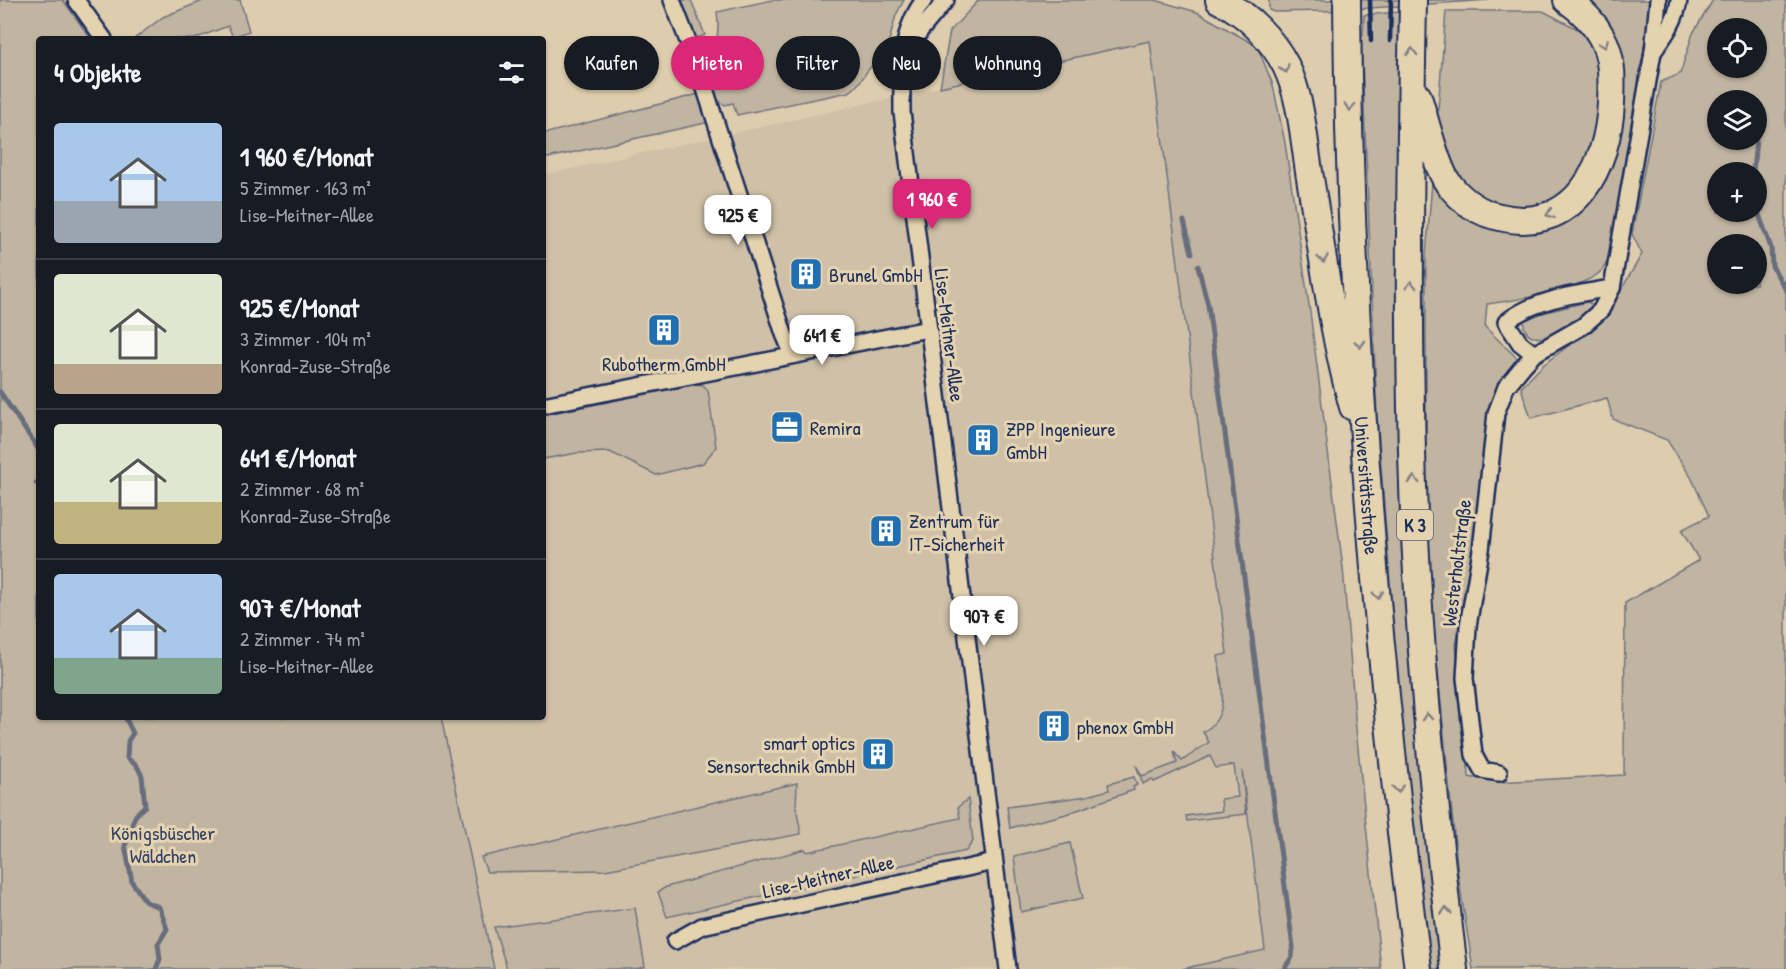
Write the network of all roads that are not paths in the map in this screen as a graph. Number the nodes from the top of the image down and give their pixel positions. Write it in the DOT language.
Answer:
graph roads {
  1 [pos="75,0"];
  2 [pos="672,0"];
  3 [pos="924,0"];
  4 [pos="946,0"];
  5 [pos="1219,0"];
  6 [pos="1347,0"];
  7 [pos="1567,0"];
  8 [pos="1658,0"];
  9 [pos="1679,0"];
  10 [pos="1413,11"];
  11 [pos="102,36"];
  12 [pos="907,36"];
  13 [pos="917,36"];
  14 [pos="1653,52"];
  15 [pos="1411,80"];
  16 [pos="902,90"];
  17 [pos="1612,288"];
  18 [pos="928,329"];
  19 [pos="1534,354"];
  20 [pos="793,355"];
  21 [pos="546,404"];
  22 [pos="1366,453"];
  23 [pos="1499,773"];
  24 [pos="994,862"];
  25 [pos="1414,935"];
  26 [pos="675,940"];
  27 [pos="1008,969"];
  28 [pos="1408,969"];
  29 [pos="1418,969"];
  30 [pos="1454,969"];
  1 -- 11 [label="street"];
  2 -- 20 [label="street"];
  3 -- 12 [label="street, Lise-Meitner-Allee"];
  4 -- 13 [label="street, Lise-Meitner-Allee"];
  5 -- 22 [label="highway, one-way"];
  6 -- 22 [label="highway, Universitätsstraße / K 3, one-way"];
  7 -- 15 [label="highway, one-way"];
  8 -- 14 [label="street, Westerholtstraße"];
  9 -- 14 [label="street, Westerholtstraße"];
  15 -- 10 [label="highway, K 3, one-way"];
  14 -- 17 [label="street, Westerholtstraße"];
  30 -- 15 [label="highway, K 3, one-way"];
  16 -- 18 [label="street, Lise-Meitner-Allee"];
  17 -- 19 [label="street, Westerholtstraße"];
  17 -- 19 [label="street"];
  18 -- 20 [label="street"];
  18 -- 24 [label="street, Lise-Meitner-Allee"];
  19 -- 23 [label="street, Westerholtstraße"];
  20 -- 21 [label="street"];
  22 -- 25 [label="highway, Universitätsstraße / K 3, one-way"];
  24 -- 26 [label="street, Lise-Meitner-Allee"];
  24 -- 27 [label="street, Lise-Meitner-Allee"];
  25 -- 28 [label="highway"];
  25 -- 29 [label="highway, Universitätsstraße / K 3"];
}
